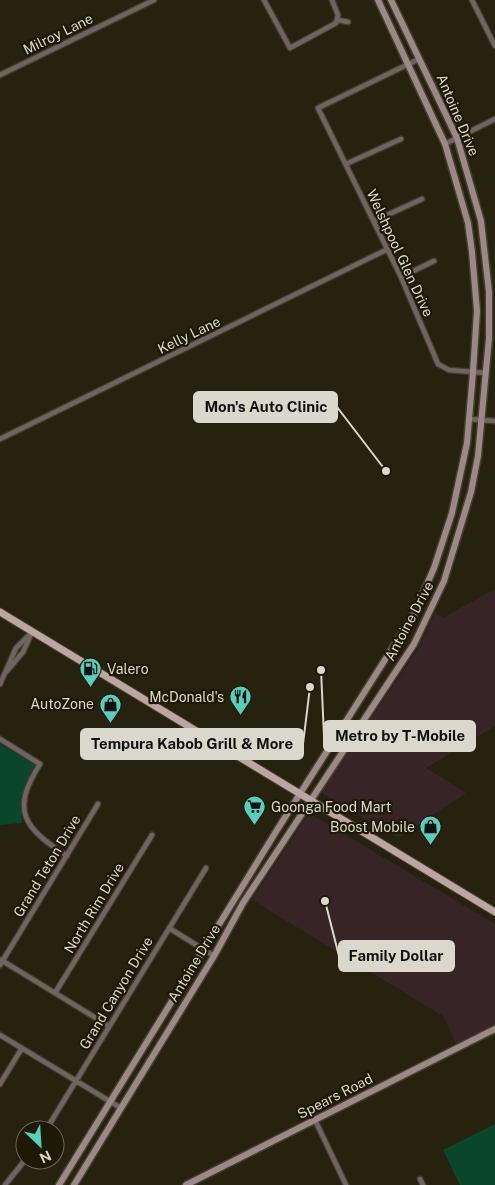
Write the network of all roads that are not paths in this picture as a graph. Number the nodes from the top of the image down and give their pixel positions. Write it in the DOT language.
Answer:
graph roads {
  1 [pos="154,0"];
  2 [pos="264,0"];
  3 [pos="332,0"];
  4 [pos="378,0"];
  5 [pos="391,0"];
  6 [pos="472,0"];
  7 [pos="338,20"];
  8 [pos="348,22"];
  9 [pos="495,46"];
  10 [pos="419,59"];
  11 [pos="409,65"];
  12 [pos="0,74"];
  13 [pos="494,122"];
  14 [pos="457,138"];
  15 [pos="401,139"];
  16 [pos="445,144"];
  17 [pos="346,164"];
  18 [pos="422,198"];
  19 [pos="374,221"];
  20 [pos="388,249"];
  21 [pos="485,250"];
  22 [pos="472,252"];
  23 [pos="434,261"];
  24 [pos="401,276"];
  25 [pos="473,372"];
  26 [pos="486,373"];
  27 [pos="469,419"];
  28 [pos="482,420"];
  29 [pos="495,422"];
  30 [pos="0,439"];
  31 [pos="0,612"];
  32 [pos="32,632"];
  33 [pos="6,672"];
  34 [pos="0,684"];
  35 [pos="0,739"];
  36 [pos="300,794"];
  37 [pos="310,799"];
  38 [pos="98,804"];
  39 [pos="152,835"];
  40 [pos="67,856"];
  41 [pos="206,868"];
  42 [pos="242,887"];
  43 [pos="250,892"];
  44 [pos="495,912"];
  45 [pos="168,928"];
  46 [pos="203,949"];
  47 [pos="214,956"];
  48 [pos="1,961"];
  49 [pos="56,993"];
  50 [pos="109,1026"];
  51 [pos="495,1029"];
  52 [pos="0,1034"];
  53 [pos="22,1048"];
  54 [pos="76,1081"];
  55 [pos="0,1084"];
  56 [pos="111,1102"];
  57 [pos="121,1108"];
  58 [pos="52,1120"];
  59 [pos="315,1120"];
  60 [pos="17,1170"];
  61 [pos="420,1178"];
  62 [pos="5,1185"];
  63 [pos="59,1185"];
  64 [pos="74,1185"];
  65 [pos="186,1185"];
  66 [pos="346,1185"];
  67 [pos="423,1185"];
  1 -- 12 [label="street, Milroy Lane"];
  2 -- 7 [label="street"];
  3 -- 7 [label="street"];
  4 -- 11 [label="main road, Antoine Drive"];
  5 -- 10 [label="main road, Antoine Drive"];
  6 -- 9 [label="street"];
  7 -- 8 [label="street"];
  10 -- 11 [label="street"];
  10 -- 14 [label="main road, Antoine Drive"];
  11 -- 16 [label="main road, Antoine Drive"];
  11 -- 17 [label="street, Welshpool Glen Drive"];
  13 -- 14 [label="street"];
  14 -- 16 [label="street"];
  14 -- 21 [label="main road, Antoine Drive"];
  15 -- 17 [label="street"];
  16 -- 22 [label="main road, Antoine Drive"];
  17 -- 19 [label="street, Welshpool Glen Drive"];
  18 -- 19 [label="street"];
  19 -- 20 [label="street, Welshpool Glen Drive"];
  20 -- 24 [label="street, Welshpool Glen Drive"];
  20 -- 30 [label="street, Kelly Lane"];
  21 -- 22 [label="main road"];
  21 -- 26 [label="main road, Antoine Drive"];
  22 -- 25 [label="main road, Antoine Drive"];
  23 -- 24 [label="street"];
  24 -- 25 [label="street, Welshpool Glen Drive"];
  25 -- 26 [label="street, Welshpool Glen Drive"];
  25 -- 27 [label="main road, Antoine Drive"];
  26 -- 28 [label="main road, Antoine Drive"];
  27 -- 28 [label="street"];
  27 -- 36 [label="main road, Antoine Drive"];
  28 -- 29 [label="street"];
  28 -- 37 [label="main road, Antoine Drive"];
  31 -- 32 [label="main road"];
  32 -- 33 [label="street"];
  32 -- 33 [label="street"];
  32 -- 36 [label="main road"];
  33 -- 34 [label="street"];
  35 -- 40 [label="street"];
  36 -- 37 [label="main road"];
  36 -- 42 [label="main road, Antoine Drive"];
  37 -- 43 [label="main road, Antoine Drive"];
  37 -- 44 [label="main road"];
  38 -- 40 [label="street, Grand Teton Drive"];
  39 -- 49 [label="street, North Rim Drive"];
  40 -- 48 [label="street, Grand Teton Drive"];
  41 -- 45 [label="street, Grand Canyon Drive"];
  42 -- 43 [label="main road"];
  42 -- 46 [label="main road, Antoine Drive"];
  43 -- 47 [label="main road, Antoine Drive"];
  45 -- 46 [label="street"];
  45 -- 50 [label="street, Grand Canyon Drive"];
  46 -- 47 [label="street"];
  46 -- 56 [label="main road, Antoine Drive"];
  47 -- 57 [label="main road, Antoine Drive"];
  48 -- 49 [label="street"];
  49 -- 50 [label="street"];
  50 -- 54 [label="street, Grand Canyon Drive"];
  51 -- 59 [label="main road, Spears Road"];
  52 -- 53 [label="street"];
  53 -- 54 [label="street"];
  53 -- 55 [label="street"];
  54 -- 56 [label="street"];
  54 -- 58 [label="street, Grand Canyon Drive"];
  56 -- 57 [label="street"];
  56 -- 63 [label="main road, Antoine Drive"];
  57 -- 64 [label="main road, Antoine Drive"];
  59 -- 65 [label="main road, Spears Road"];
  59 -- 66 [label="street"];
  60 -- 62 [label="street"];
  61 -- 67 [label="street"];
}
